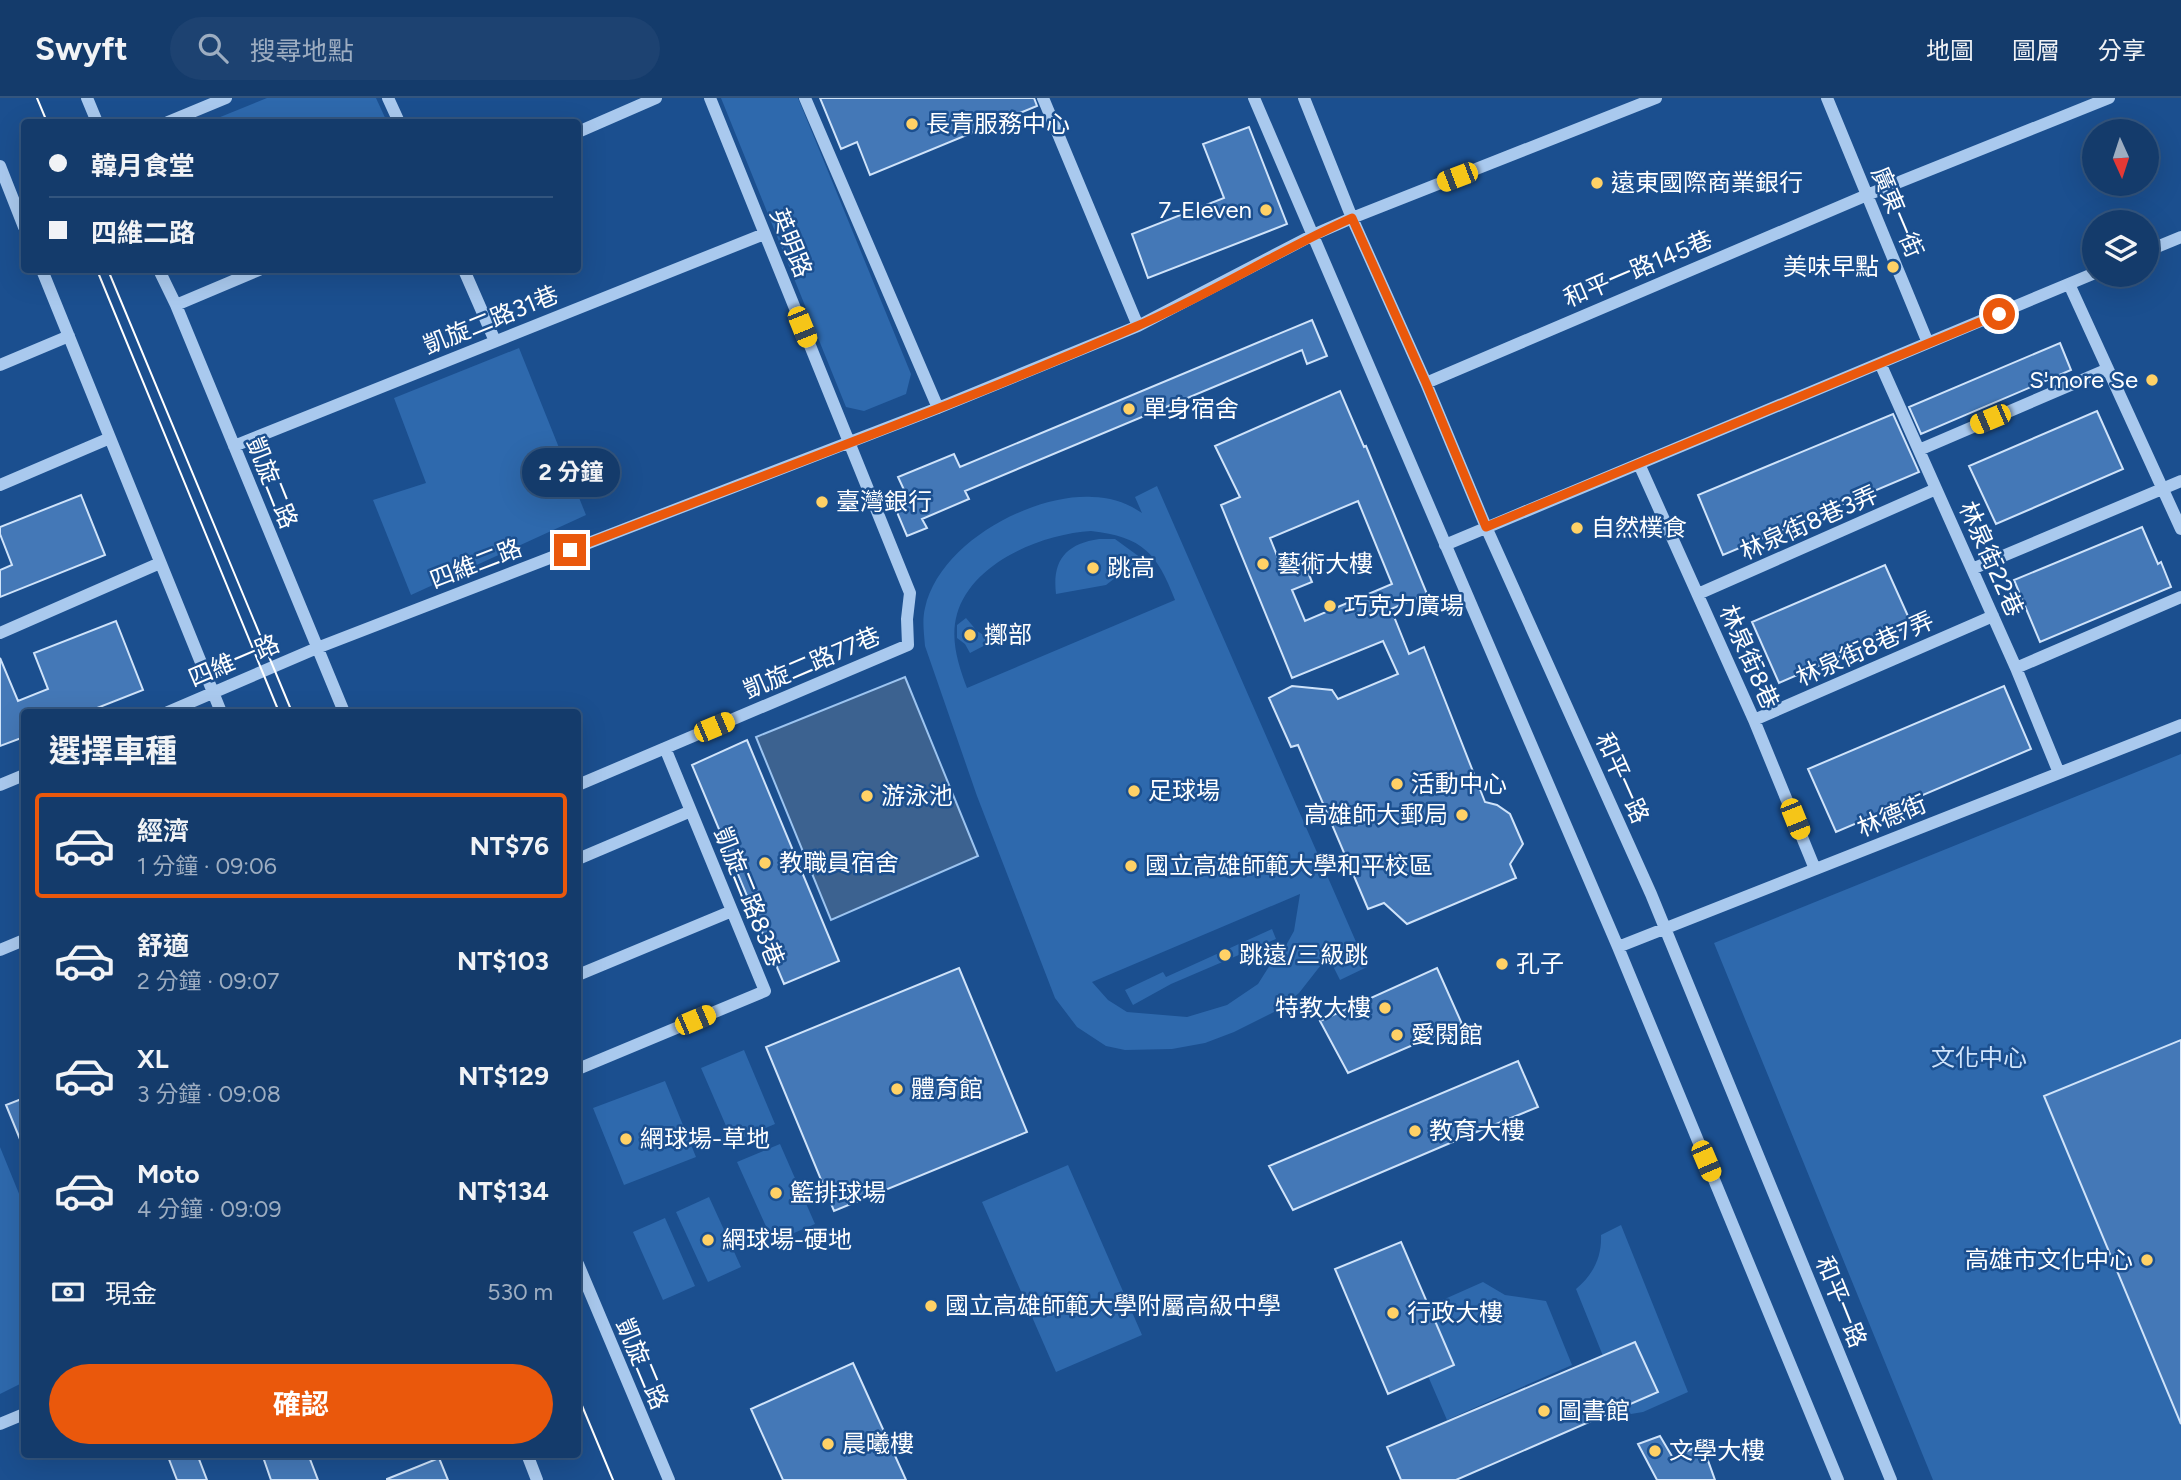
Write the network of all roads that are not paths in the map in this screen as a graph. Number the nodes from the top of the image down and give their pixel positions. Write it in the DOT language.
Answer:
graph roads {
  1 [pos="87,98"];
  2 [pos="226,98"];
  3 [pos="388,98"];
  4 [pos="656,98"];
  5 [pos="710,98"];
  6 [pos="805,98"];
  7 [pos="1043,98"];
  8 [pos="1254,98"];
  9 [pos="1304,98"];
  10 [pos="1656,98"];
  11 [pos="1827,98"];
  12 [pos="2109,98"];
  13 [pos="96,119"];
  14 [pos="175,119"];
  15 [pos="398,119"];
  16 [pos="581,131"];
  17 [pos="0,166"];
  18 [pos="1867,195"];
  19 [pos="1352,218"];
  20 [pos="21,219"];
  21 [pos="764,234"];
  22 [pos="1313,235"];
  23 [pos="2181,237"];
  24 [pos="2159,246"];
  25 [pos="43,273"];
  26 [pos="160,273"];
  27 [pos="252,273"];
  28 [pos="465,273"];
  29 [pos="2082,278"];
  30 [pos="2069,284"];
  31 [pos="176,305"];
  32 [pos="1138,326"];
  33 [pos="69,336"];
  34 [pos="495,341"];
  35 [pos="1928,343"];
  36 [pos="1880,363"];
  37 [pos="0,365"];
  38 [pos="2108,369"];
  39 [pos="1426,383"];
  40 [pos="938,408"];
  41 [pos="110,438"];
  42 [pos="848,443"];
  43 [pos="234,446"];
  44 [pos="1919,450"];
  45 [pos="1639,464"];
  46 [pos="2181,481"];
  47 [pos="0,485"];
  48 [pos="1936,489"];
  49 [pos="2162,489"];
  50 [pos="1486,527"];
  51 [pos="2181,529"];
  52 [pos="1446,545"];
  53 [pos="160,563"];
  54 [pos="1972,569"];
  55 [pos="1698,594"];
  56 [pos="2181,597"];
  57 [pos="1993,616"];
  58 [pos="0,633"];
  59 [pos="908,645"];
  60 [pos="317,648"];
  61 [pos="2016,668"];
  62 [pos="213,693"];
  63 [pos="175,709"];
  64 [pos="220,709"];
  65 [pos="343,709"];
  66 [pos="1754,720"];
  67 [pos="2181,725"];
  68 [pos="665,748"];
  69 [pos="2059,773"];
  70 [pos="21,776"];
  71 [pos="581,784"];
  72 [pos="0,785"];
  73 [pos="691,811"];
  74 [pos="581,858"];
  75 [pos="1815,869"];
  76 [pos="732,911"];
  77 [pos="1665,928"];
  78 [pos="21,941"];
  79 [pos="1618,947"];
  80 [pos="0,950"];
  81 [pos="581,974"];
  82 [pos="581,1068"];
  83 [pos="581,1271"];
  84 [pos="21,1415"];
  85 [pos="0,1424"];
  86 [pos="529,1458"];
  87 [pos="537,1480"];
  88 [pos="669,1480"];
  89 [pos="1838,1480"];
  90 [pos="1891,1480"];
  1 -- 13 [label="street"];
  2 -- 14 [label="street"];
  3 -- 15 [label="street"];
  4 -- 16 [label="street"];
  5 -- 21 [label="street, 英明路"];
  6 -- 40 [label="street"];
  7 -- 32 [label="street"];
  8 -- 22 [label="street"];
  9 -- 19 [label="street, 和平一路"];
  10 -- 19 [label="street, 四維二路"];
  11 -- 18 [label="street, 廣東一街"];
  12 -- 18 [label="street, 和平一路145巷"];
  17 -- 20 [label="street"];
  18 -- 35 [label="street, 廣東一街"];
  18 -- 39 [label="street, 和平一路145巷"];
  19 -- 22 [label="street, 四維二路"];
  19 -- 39 [label="street, 和平一路"];
  21 -- 34 [label="street, 凱旋二路31巷"];
  21 -- 42 [label="street, 英明路"];
  22 -- 32 [label="street, 四維二路"];
  22 -- 52 [label="street"];
  23 -- 24 [label="street"];
  25 -- 33 [label="street"];
  26 -- 31 [label="street, 凱旋二路"];
  27 -- 31 [label="street"];
  28 -- 34 [label="street"];
  29 -- 30 [label="street"];
  30 -- 35 [label="street"];
  30 -- 38 [label="street"];
  31 -- 43 [label="street, 凱旋二路"];
  32 -- 40 [label="street, 四維二路"];
  33 -- 37 [label="street"];
  33 -- 41 [label="street"];
  34 -- 43 [label="street, 凱旋二路31巷"];
  35 -- 36 [label="street"];
  36 -- 44 [label="street, 林泉街22巷"];
  36 -- 45 [label="street"];
  38 -- 44 [label="street"];
  38 -- 49 [label="street"];
  39 -- 50 [label="street, 和平一路"];
  40 -- 42 [label="street, 四維二路"];
  41 -- 47 [label="street"];
  41 -- 53 [label="street"];
  42 -- 59 [label="street, 英明路"];
  42 -- 60 [label="street, 四維二路"];
  43 -- 60 [label="street, 凱旋二路"];
  44 -- 48 [label="street, 林泉街22巷"];
  45 -- 50 [label="street"];
  45 -- 55 [label="street, 林泉街8巷"];
  46 -- 49 [label="street"];
  48 -- 54 [label="street, 林泉街22巷"];
  48 -- 55 [label="street, 林泉街8巷3弄"];
  49 -- 51 [label="street"];
  49 -- 54 [label="street"];
  50 -- 52 [label="street"];
  50 -- 77 [label="street, 和平一路"];
  52 -- 79 [label="street"];
  53 -- 58 [label="street"];
  53 -- 62 [label="street"];
  54 -- 57 [label="street, 林泉街22巷"];
  55 -- 66 [label="street, 林泉街8巷"];
  56 -- 61 [label="street"];
  57 -- 61 [label="street, 林泉街22巷"];
  57 -- 66 [label="street, 林泉街8巷7弄"];
  59 -- 68 [label="street, 凱旋二路77巷"];
  60 -- 62 [label="street, 四維一路"];
  60 -- 65 [label="street, 凱旋二路"];
  61 -- 69 [label="street, 林泉街22巷"];
  62 -- 63 [label="street, 四維一路"];
  62 -- 64 [label="street"];
  66 -- 75 [label="street, 林泉街8巷"];
  67 -- 69 [label="street, 林德街"];
  68 -- 71 [label="street, 凱旋二路77巷"];
  68 -- 73 [label="street, 凱旋二路83巷"];
  69 -- 75 [label="street, 林德街"];
  70 -- 72 [label="street"];
  73 -- 74 [label="street"];
  73 -- 76 [label="street, 凱旋二路83巷"];
  75 -- 77 [label="street, 林德街"];
  76 -- 81 [label="street"];
  76 -- 82 [label="street, 凱旋二路83巷"];
  77 -- 79 [label="street, 林德街"];
  77 -- 90 [label="street, 和平一路"];
  78 -- 80 [label="street"];
  79 -- 89 [label="street"];
  83 -- 88 [label="street, 凱旋二路"];
  84 -- 85 [label="street"];
  86 -- 87 [label="street"];
}
